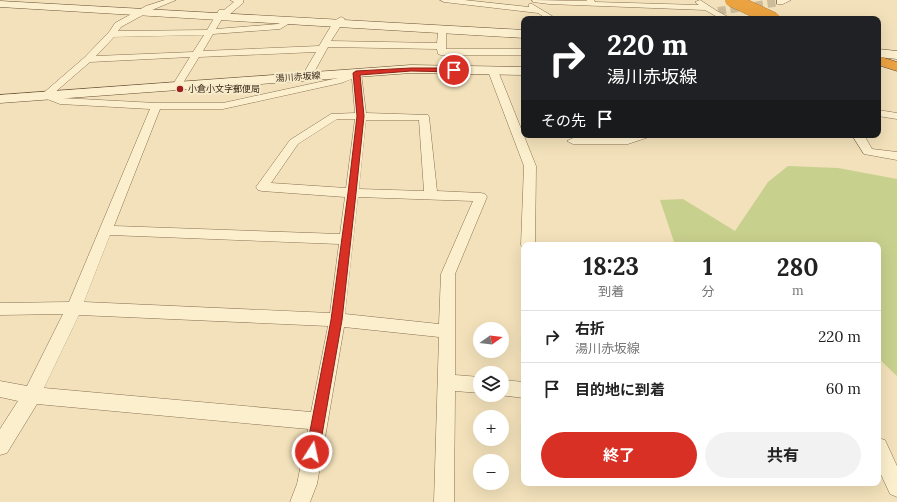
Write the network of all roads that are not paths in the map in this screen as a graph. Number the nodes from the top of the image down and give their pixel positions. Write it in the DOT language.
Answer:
graph roads {
  1 [pos="15,0"];
  2 [pos="172,0"];
  3 [pos="234,0"];
  4 [pos="444,0"];
  5 [pos="524,0"];
  6 [pos="536,0"];
  7 [pos="695,0"];
  8 [pos="732,0"];
  9 [pos="591,2"];
  10 [pos="0,4"];
  11 [pos="714,8"];
  12 [pos="146,10"];
  13 [pos="540,11"];
  14 [pos="223,14"];
  15 [pos="548,16"];
  16 [pos="724,16"];
  17 [pos="746,16"];
  18 [pos="767,16"];
  19 [pos="291,20"];
  20 [pos="339,21"];
  21 [pos="521,29"];
  22 [pos="210,32"];
  23 [pos="442,33"];
  24 [pos="112,34"];
  25 [pos="521,34"];
  26 [pos="323,47"];
  27 [pos="441,49"];
  28 [pos="521,52"];
  29 [pos="196,54"];
  30 [pos="881,54"];
  31 [pos="897,55"];
  32 [pos="88,59"];
  33 [pos="881,61"];
  34 [pos="897,67"];
  35 [pos="881,68"];
  36 [pos="440,70"];
  37 [pos="493,71"];
  38 [pos="521,71"];
  39 [pos="356,73"];
  40 [pos="897,73"];
  41 [pos="307,76"];
  42 [pos="177,86"];
  43 [pos="46,96"];
  44 [pos="0,99"];
  45 [pos="156,106"];
  46 [pos="881,113"];
  47 [pos="361,116"];
  48 [pos="897,116"];
  49 [pos="636,138"];
  50 [pos="860,138"];
  51 [pos="573,142"];
  52 [pos="897,156"];
  53 [pos="352,193"];
  54 [pos="431,195"];
  55 [pos="105,230"];
  56 [pos="346,239"];
  57 [pos="528,242"];
  58 [pos="74,308"];
  59 [pos="0,309"];
  60 [pos="337,320"];
  61 [pos="446,331"];
  62 [pos="447,382"];
  63 [pos="473,384"];
  64 [pos="0,389"];
  65 [pos="509,389"];
  66 [pos="521,390"];
  67 [pos="32,395"];
  68 [pos="318,421"];
  69 [pos="0,446"];
  70 [pos="881,453"];
  71 [pos="897,487"];
  72 [pos="300,502"];
  73 [pos="444,502"];
  1 -- 12 [label="street"];
  2 -- 12 [label="street"];
  3 -- 14 [label="street"];
  4 -- 13 [label="street"];
  5 -- 13 [label="street"];
  6 -- 9 [label="street"];
  7 -- 11 [label="street"];
  8 -- 18 [label="highway, bridge"];
  9 -- 11 [label="street"];
  10 -- 12 [label="street"];
  11 -- 16 [label="street"];
  11 -- 17 [label="highway"];
  12 -- 14 [label="street"];
  12 -- 24 [label="street"];
  13 -- 15 [label="street"];
  14 -- 19 [label="street"];
  14 -- 20 [label="street"];
  14 -- 22 [label="street"];
  19 -- 20 [label="street"];
  19 -- 22 [label="street"];
  20 -- 21 [label="street"];
  20 -- 25 [label="street"];
  20 -- 26 [label="street"];
  22 -- 24 [label="street"];
  22 -- 29 [label="street"];
  23 -- 27 [label="street"];
  24 -- 32 [label="street"];
  26 -- 27 [label="street"];
  26 -- 29 [label="street"];
  26 -- 41 [label="street"];
  27 -- 28 [label="street"];
  27 -- 36 [label="street"];
  29 -- 32 [label="street"];
  29 -- 42 [label="street"];
  30 -- 31 [label="street"];
  32 -- 43 [label="street"];
  33 -- 34 [label="highway"];
  35 -- 40 [label="highway"];
  36 -- 37 [label="street, 湯川赤坂線"];
  36 -- 39 [label="street, 湯川赤坂線"];
  37 -- 38 [label="street, 湯川赤坂線"];
  37 -- 57 [label="street"];
  39 -- 41 [label="street, 湯川赤坂線"];
  39 -- 45 [label="street"];
  39 -- 47 [label="street"];
  41 -- 42 [label="street, 湯川赤坂線"];
  42 -- 43 [label="street, 湯川赤坂線"];
  43 -- 44 [label="street, 湯川赤坂線"];
  43 -- 45 [label="street"];
  45 -- 55 [label="street"];
  46 -- 48 [label="street"];
  47 -- 53 [label="street"];
  47 -- 53 [label="street"];
  47 -- 54 [label="street"];
  49 -- 51 [label="street"];
  50 -- 52 [label="street"];
  53 -- 54 [label="street"];
  53 -- 56 [label="street"];
  54 -- 61 [label="street"];
  55 -- 56 [label="street"];
  55 -- 58 [label="street"];
  56 -- 60 [label="street"];
  58 -- 59 [label="street"];
  58 -- 60 [label="street"];
  58 -- 67 [label="street"];
  60 -- 61 [label="street"];
  60 -- 68 [label="street"];
  61 -- 62 [label="street"];
  62 -- 63 [label="street"];
  62 -- 73 [label="street"];
  64 -- 67 [label="street"];
  65 -- 66 [label="street"];
  67 -- 68 [label="street"];
  67 -- 69 [label="street"];
  68 -- 72 [label="street"];
  70 -- 71 [label="street"];
}
